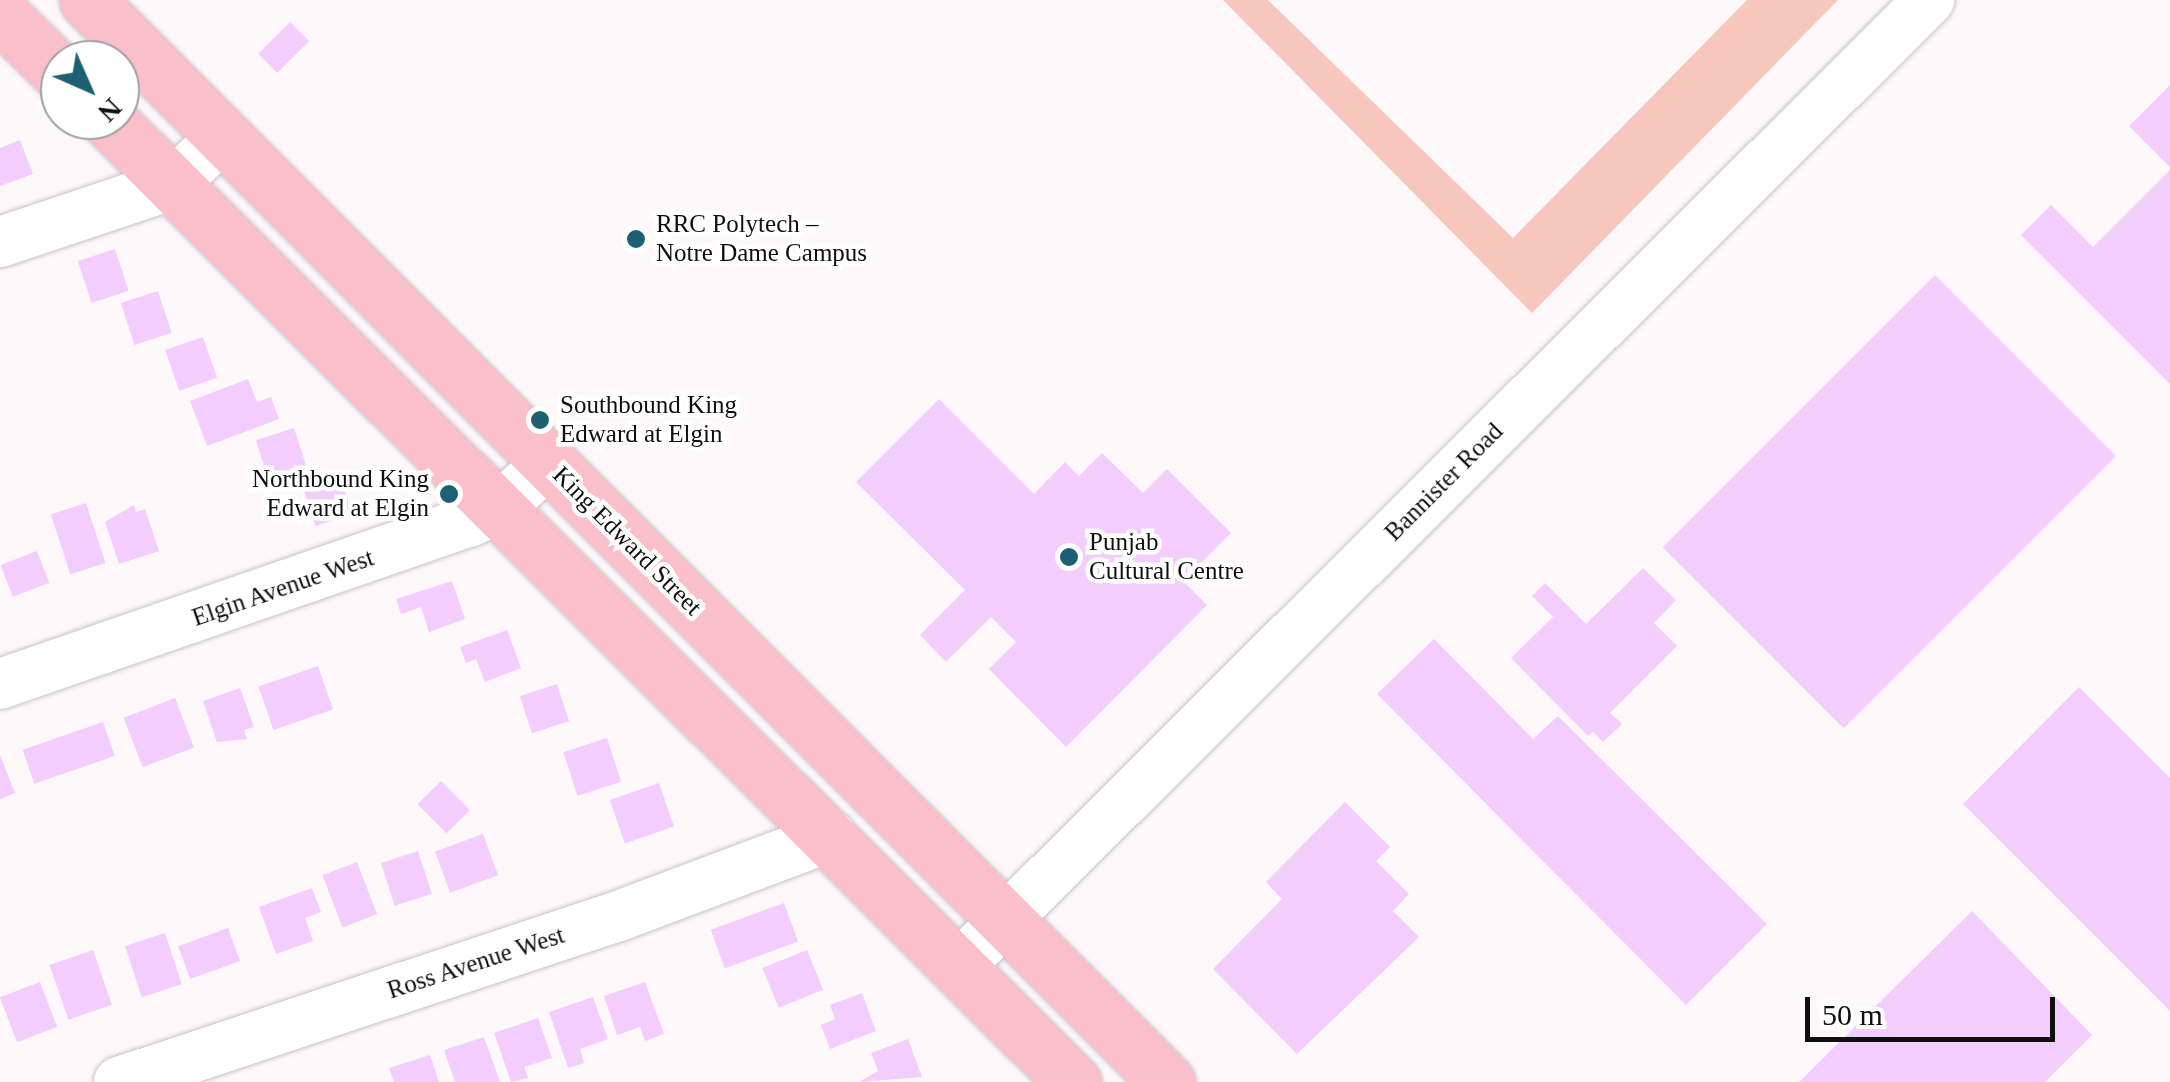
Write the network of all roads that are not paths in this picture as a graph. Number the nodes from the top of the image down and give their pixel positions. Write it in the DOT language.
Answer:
graph roads {
  1 [pos="87,0"];
  2 [pos="1929,0"];
  3 [pos="0,14"];
  4 [pos="40,53"];
  5 [pos="223,136"];
  6 [pos="128,140"];
  7 [pos="173,184"];
  8 [pos="0,242"];
  9 [pos="549,462"];
  10 [pos="498,509"];
  11 [pos="0,684"];
  12 [pos="831,836"];
  13 [pos="1005,921"];
  14 [pos="960,964"];
  15 [pos="119,1082"];
  16 [pos="1073,1082"];
  17 [pos="1167,1082"];
  1 -- 5 [label="main road, King Edward Street"];
  2 -- 13 [label="street, Bannister Road"];
  3 -- 4 [label="main road"];
  5 -- 7 [label="street"];
  5 -- 9 [label="main road, King Edward Street"];
  6 -- 7 [label="main road"];
  7 -- 8 [label="street"];
  7 -- 10 [label="main road"];
  9 -- 10 [label="street, Elgin Avenue West"];
  9 -- 13 [label="main road, King Edward Street"];
  10 -- 11 [label="street, Elgin Avenue West"];
  10 -- 12 [label="main road"];
  12 -- 14 [label="main road"];
  12 -- 15 [label="street, Ross Avenue West"];
  13 -- 14 [label="street, Bannister Road"];
  13 -- 17 [label="main road, King Edward Street"];
  14 -- 16 [label="main road"];
}
